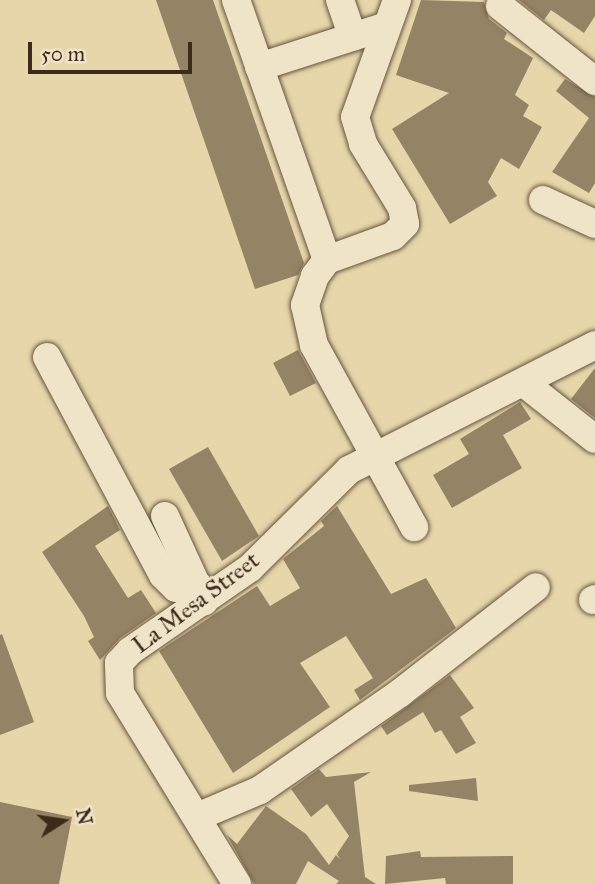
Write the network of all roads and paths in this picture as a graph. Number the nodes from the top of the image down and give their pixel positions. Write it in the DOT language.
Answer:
graph roads {
  1 [pos="236,0"];
  2 [pos="340,0"];
  3 [pos="397,0"];
  4 [pos="500,6"];
  5 [pos="387,26"];
  6 [pos="353,37"];
  7 [pos="259,67"];
  8 [pos="595,81"];
  9 [pos="543,200"];
  10 [pos="595,224"];
  11 [pos="327,260"];
  12 [pos="595,345"];
  13 [pos="47,357"];
  14 [pos="524,383"];
  15 [pos="595,439"];
  16 [pos="375,456"];
  17 [pos="166,516"];
  18 [pos="414,527"];
  19 [pos="536,587"];
  20 [pos="201,593"];
  21 [pos="197,817"];
  22 [pos="234,883"];
  1 -- 7 [label="street"];
  2 -- 6 [label="street"];
  3 -- 5 [label="street"];
  4 -- 8 [label="street"];
  5 -- 6 [label="street"];
  5 -- 11 [label="street"];
  6 -- 7 [label="street"];
  7 -- 11 [label="street"];
  9 -- 10 [label="street"];
  11 -- 16 [label="street"];
  12 -- 14 [label="street, La Mesa Street"];
  13 -- 20 [label="street"];
  14 -- 15 [label="street"];
  14 -- 16 [label="street, La Mesa Street"];
  16 -- 18 [label="street"];
  16 -- 20 [label="street, La Mesa Street"];
  17 -- 20 [label="street"];
  19 -- 21 [label="street"];
  20 -- 21 [label="street, La Mesa Street"];
  21 -- 22 [label="street, La Mesa Street"];
}
